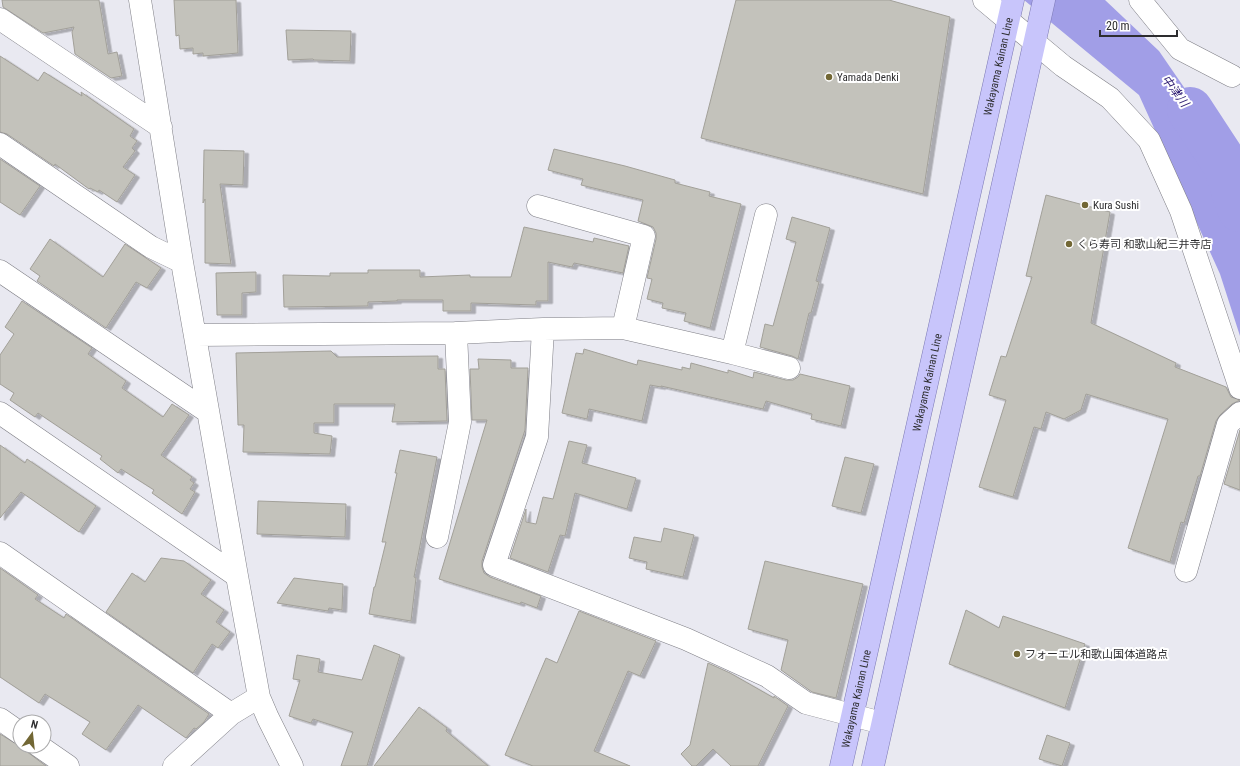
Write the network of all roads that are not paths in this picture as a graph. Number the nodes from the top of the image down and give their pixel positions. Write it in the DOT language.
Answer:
graph roads {
  1 [pos="140,0"];
  2 [pos="984,0"];
  3 [pos="1140,0"];
  4 [pos="1012,8"];
  5 [pos="1041,10"];
  6 [pos="0,19"];
  7 [pos="1035,43"];
  8 [pos="1232,76"];
  9 [pos="161,127"];
  10 [pos="0,144"];
  11 [pos="538,206"];
  12 [pos="766,215"];
  13 [pos="182,262"];
  14 [pos="0,272"];
  15 [pos="623,328"];
  16 [pos="543,329"];
  17 [pos="456,333"];
  18 [pos="196,335"];
  19 [pos="732,353"];
  20 [pos="789,368"];
  21 [pos="1240,388"];
  22 [pos="208,412"];
  23 [pos="0,413"];
  24 [pos="1240,413"];
  25 [pos="437,537"];
  26 [pos="0,553"];
  27 [pos="1186,571"];
  28 [pos="237,576"];
  29 [pos="259,697"];
  30 [pos="231,714"];
  31 [pos="852,716"];
  32 [pos="0,719"];
  33 [pos="882,723"];
  34 [pos="12,727"];
  35 [pos="51,754"];
  36 [pos="68,766"];
  37 [pos="174,766"];
  38 [pos="292,766"];
  39 [pos="841,766"];
  40 [pos="872,766"];
  1 -- 9 [label="street"];
  2 -- 4 [label="street"];
  3 -- 8 [label="street"];
  4 -- 7 [label="street"];
  4 -- 31 [label="main road, Wakayama Kainan Line"];
  5 -- 7 [label="main road"];
  6 -- 9 [label="street"];
  7 -- 21 [label="street"];
  7 -- 33 [label="main road"];
  9 -- 13 [label="street"];
  10 -- 13 [label="street"];
  11 -- 15 [label="street"];
  12 -- 19 [label="street"];
  13 -- 18 [label="street"];
  14 -- 22 [label="street"];
  15 -- 16 [label="street"];
  15 -- 19 [label="street"];
  16 -- 17 [label="street"];
  16 -- 31 [label="street"];
  17 -- 18 [label="street"];
  17 -- 25 [label="street"];
  18 -- 22 [label="street"];
  19 -- 20 [label="street"];
  22 -- 28 [label="street"];
  23 -- 28 [label="street"];
  24 -- 27 [label="street"];
  26 -- 30 [label="street"];
  28 -- 29 [label="street"];
  29 -- 30 [label="street"];
  29 -- 38 [label="street"];
  30 -- 37 [label="street"];
  31 -- 33 [label="street"];
  31 -- 39 [label="main road, Wakayama Kainan Line"];
  32 -- 34 [label="street"];
  33 -- 40 [label="main road"];
  35 -- 36 [label="street"];
}
